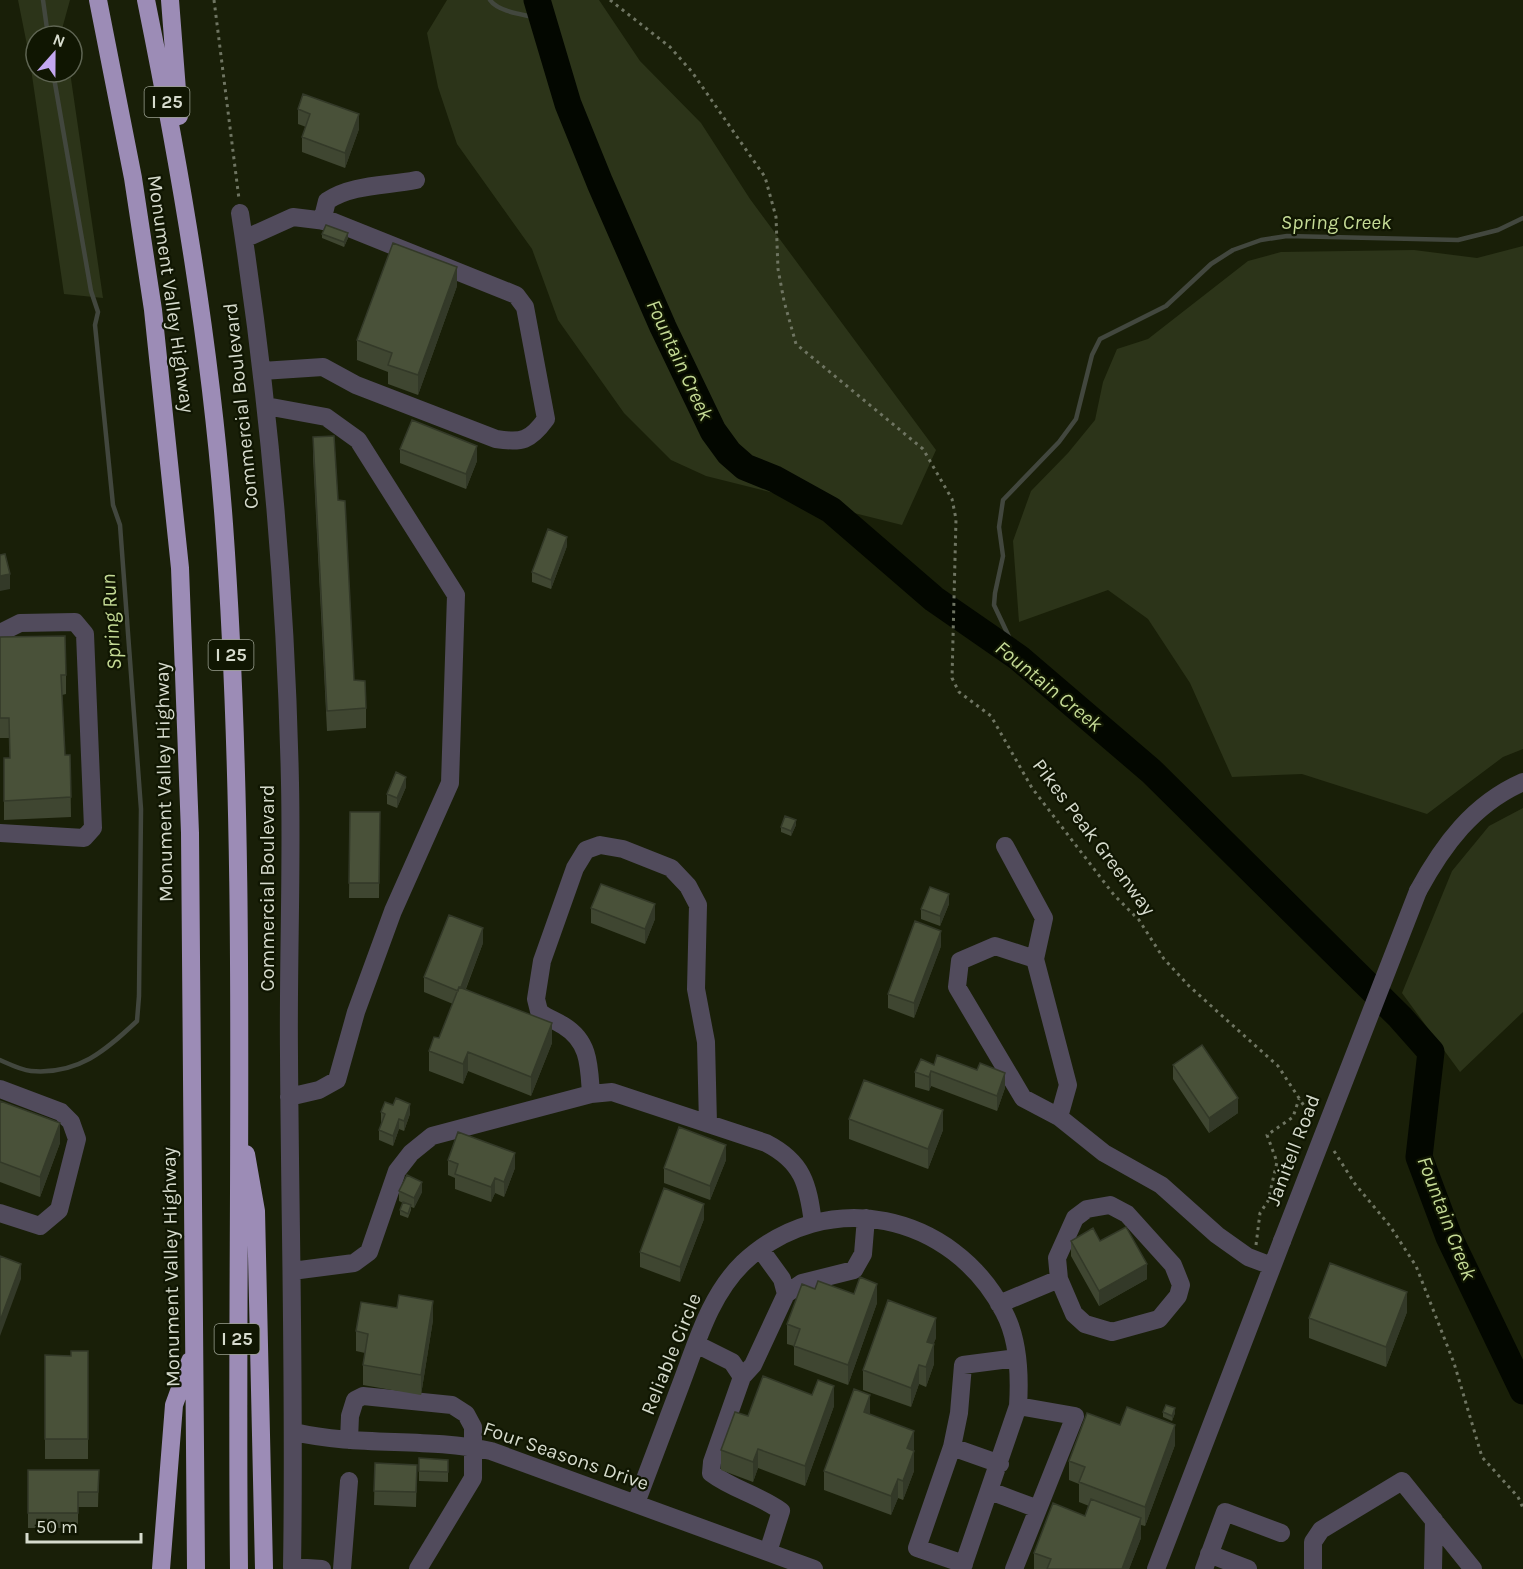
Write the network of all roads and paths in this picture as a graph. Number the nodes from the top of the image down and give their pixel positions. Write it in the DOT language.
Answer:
graph roads {
  1 [pos="98,0"];
  2 [pos="146,0"];
  3 [pos="170,0"];
  4 [pos="214,0"];
  5 [pos="610,0"];
  6 [pos="416,180"];
  7 [pos="186,204"];
  8 [pos="240,213"];
  9 [pos="322,221"];
  10 [pos="244,239"];
  11 [pos="262,371"];
  12 [pos="266,406"];
  13 [pos="0,633"];
  14 [pos="1523,782"];
  15 [pos="0,833"];
  16 [pos="1005,846"];
  17 [pos="1035,959"];
  18 [pos="0,1089"];
  19 [pos="591,1094"];
  20 [pos="289,1097"];
  21 [pos="1299,1099"];
  22 [pos="238,1108"];
  23 [pos="1059,1117"];
  24 [pos="708,1124"];
  25 [pos="1318,1126"];
  26 [pos="1330,1145"];
  27 [pos="0,1213"];
  28 [pos="866,1218"];
  29 [pos="813,1223"];
  30 [pos="761,1250"];
  31 [pos="1264,1263"];
  32 [pos="292,1271"];
  33 [pos="1059,1279"];
  34 [pos="786,1294"];
  35 [pos="999,1304"];
  36 [pos="696,1344"];
  37 [pos="194,1348"];
  38 [pos="1017,1358"];
  39 [pos="742,1377"];
  40 [pos="1018,1406"];
  41 [pos="294,1432"];
  42 [pos="350,1440"];
  43 [pos="473,1447"];
  44 [pos="952,1447"];
  45 [pos="1000,1464"];
  46 [pos="349,1481"];
  47 [pos="990,1491"];
  48 [pos="636,1503"];
  49 [pos="1523,1508"];
  50 [pos="1038,1509"];
  51 [pos="1434,1520"];
  52 [pos="1281,1533"];
  53 [pos="768,1552"];
  54 [pos="1207,1562"];
  55 [pos="963,1567"];
  56 [pos="161,1569"];
  57 [pos="196,1569"];
  58 [pos="239,1569"];
  59 [pos="264,1569"];
  60 [pos="322,1569"];
  61 [pos="342,1569"];
  62 [pos="418,1569"];
  63 [pos="814,1569"];
  64 [pos="1014,1569"];
  65 [pos="1156,1569"];
  66 [pos="1248,1569"];
  67 [pos="1312,1569"];
  68 [pos="1433,1569"];
  69 [pos="1473,1569"];
  1 -- 37 [label="highway, Monument Valley Highway / I 25"];
  2 -- 7 [label="highway, Monument Valley Highway / I 25"];
  3 -- 7 [label="highway"];
  4 -- 8 [label="path"];
  5 -- 21 [label="path, Pikes Peak Greenway"];
  6 -- 9 [label="street"];
  7 -- 22 [label="highway, Monument Valley Highway / I 25"];
  8 -- 10 [label="street, Commercial Boulevard"];
  9 -- 10 [label="street"];
  9 -- 11 [label="street"];
  10 -- 11 [label="street, Commercial Boulevard"];
  11 -- 12 [label="street, Commercial Boulevard"];
  12 -- 20 [label="street, Commercial Boulevard"];
  12 -- 20 [label="street"];
  13 -- 15 [label="street"];
  14 -- 31 [label="street, Janitell Road, bridge"];
  16 -- 17 [label="street"];
  17 -- 23 [label="street"];
  17 -- 23 [label="street"];
  18 -- 27 [label="street"];
  19 -- 24 [label="street"];
  19 -- 24 [label="street"];
  19 -- 32 [label="street"];
  20 -- 32 [label="street, Commercial Boulevard"];
  21 -- 25 [label="path, Pikes Peak Greenway"];
  21 -- 31 [label="path"];
  22 -- 58 [label="highway, Monument Valley Highway / I 25"];
  22 -- 59 [label="highway"];
  23 -- 31 [label="street"];
  24 -- 29 [label="street"];
  26 -- 49 [label="path"];
  28 -- 29 [label="street, Reliable Circle"];
  28 -- 34 [label="street"];
  28 -- 35 [label="street, Reliable Circle"];
  29 -- 30 [label="street, Reliable Circle"];
  30 -- 34 [label="street"];
  30 -- 36 [label="street, Reliable Circle"];
  31 -- 65 [label="street, Janitell Road"];
  32 -- 41 [label="street, Commercial Boulevard"];
  33 -- 33 [label="street"];
  33 -- 35 [label="street"];
  34 -- 39 [label="street"];
  35 -- 38 [label="street, Reliable Circle"];
  36 -- 39 [label="street"];
  36 -- 48 [label="street, Reliable Circle"];
  37 -- 56 [label="highway"];
  37 -- 57 [label="highway, Monument Valley Highway / I 25"];
  38 -- 40 [label="street, Reliable Circle"];
  38 -- 44 [label="street"];
  39 -- 53 [label="street"];
  40 -- 45 [label="street, Reliable Circle"];
  40 -- 50 [label="street"];
  41 -- 42 [label="street, Four Seasons Drive"];
  41 -- 60 [label="street, Commercial Boulevard"];
  42 -- 43 [label="street, Four Seasons Drive"];
  42 -- 43 [label="street"];
  43 -- 48 [label="street, Four Seasons Drive"];
  43 -- 62 [label="street"];
  44 -- 45 [label="street"];
  44 -- 55 [label="street"];
  45 -- 47 [label="street, Reliable Circle"];
  46 -- 61 [label="street"];
  47 -- 50 [label="street"];
  47 -- 55 [label="street, Reliable Circle"];
  48 -- 53 [label="street, Four Seasons Drive"];
  50 -- 64 [label="street"];
  51 -- 67 [label="street"];
  51 -- 68 [label="street"];
  51 -- 69 [label="street"];
  52 -- 54 [label="street"];
  53 -- 63 [label="street, Four Seasons Drive"];
  54 -- 66 [label="street"];
}
